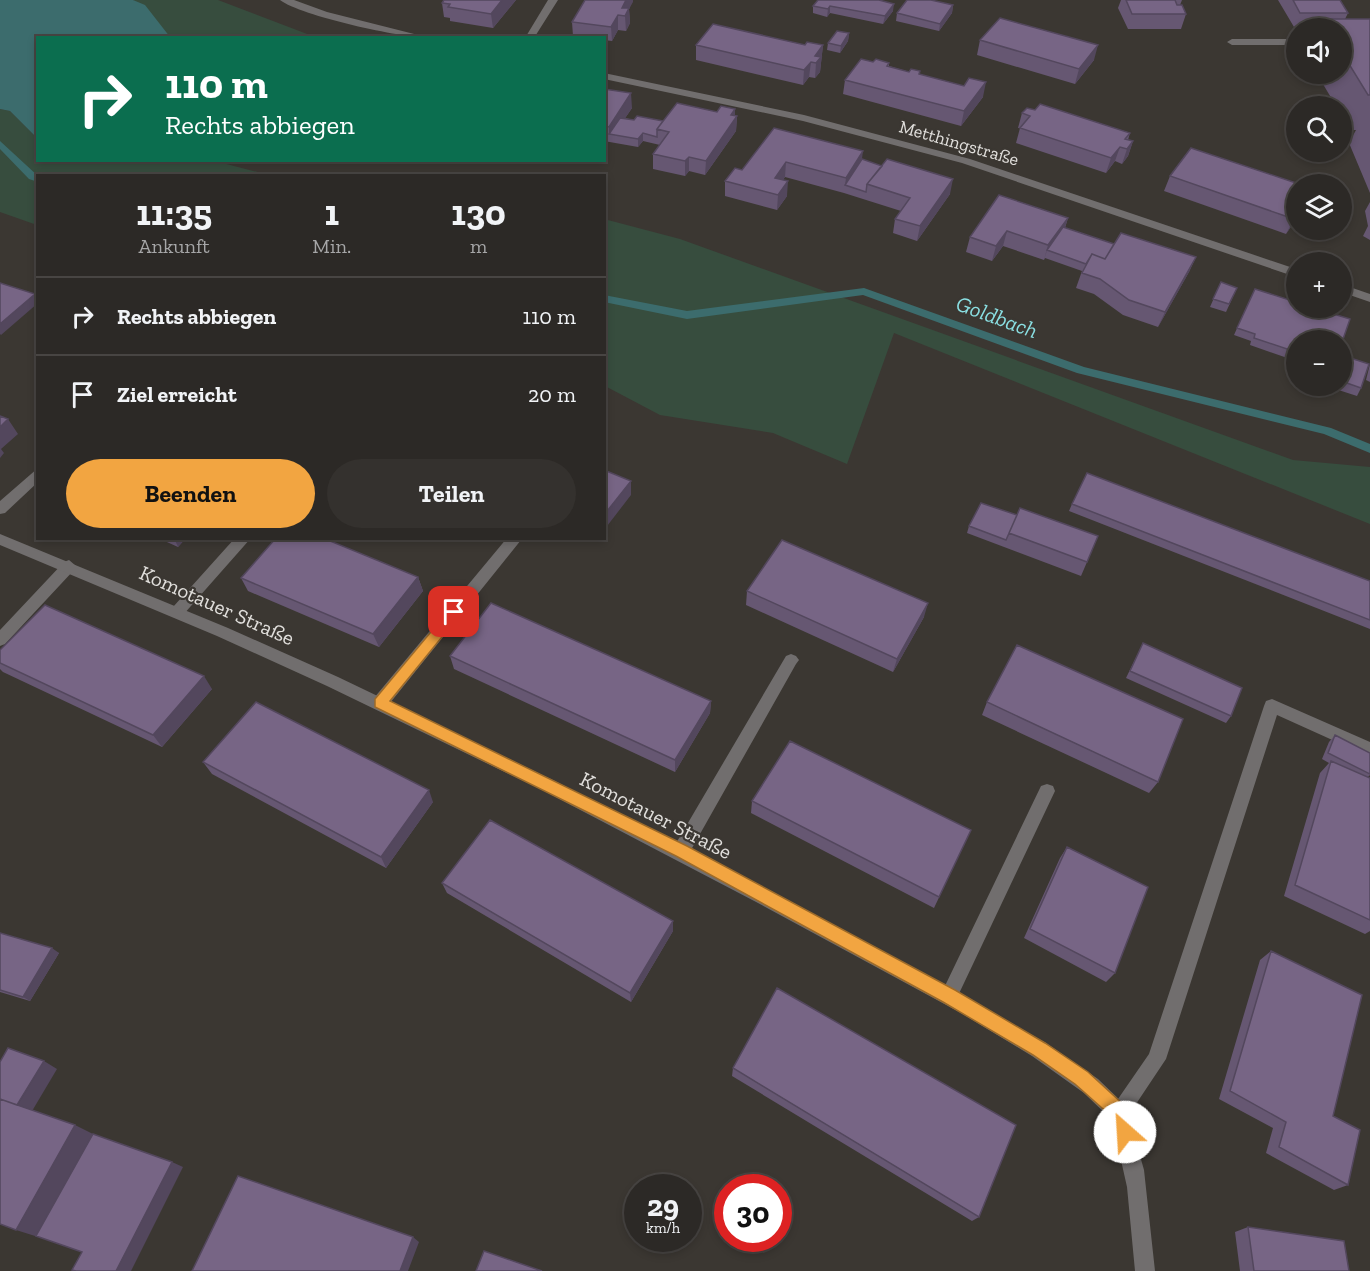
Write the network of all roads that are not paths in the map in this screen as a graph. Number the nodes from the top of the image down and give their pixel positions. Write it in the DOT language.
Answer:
graph roads {
  1 [pos="285,0"];
  2 [pos="553,0"];
  3 [pos="418,36"];
  4 [pos="530,36"];
  5 [pos="1232,42"];
  6 [pos="1286,42"];
  7 [pos="606,76"];
  8 [pos="1286,270"];
  9 [pos="1352,292"];
  10 [pos="1370,298"];
  11 [pos="36,475"];
  12 [pos="0,509"];
  13 [pos="0,538"];
  14 [pos="242,540"];
  15 [pos="514,540"];
  16 [pos="69,566"];
  17 [pos="178,611"];
  18 [pos="0,640"];
  19 [pos="791,660"];
  20 [pos="380,703"];
  21 [pos="1370,750"];
  22 [pos="1047,791"];
  23 [pos="681,851"];
  24 [pos="949,996"];
  25 [pos="1119,1112"];
  26 [pos="1145,1271"];
  1 -- 3 [label="street"];
  2 -- 4 [label="street"];
  5 -- 6 [label="street"];
  7 -- 8 [label="street, Metthingstraße"];
  9 -- 10 [label="street"];
  11 -- 12 [label="street"];
  13 -- 16 [label="street, Komotauer Straße"];
  14 -- 17 [label="street"];
  15 -- 20 [label="street"];
  16 -- 17 [label="street, Komotauer Straße"];
  16 -- 18 [label="street"];
  17 -- 20 [label="street, Komotauer Straße"];
  19 -- 23 [label="street"];
  20 -- 23 [label="street, Komotauer Straße"];
  21 -- 25 [label="street"];
  22 -- 24 [label="street"];
  23 -- 24 [label="street, Komotauer Straße"];
  24 -- 25 [label="street, Komotauer Straße"];
  25 -- 26 [label="street"];
}
